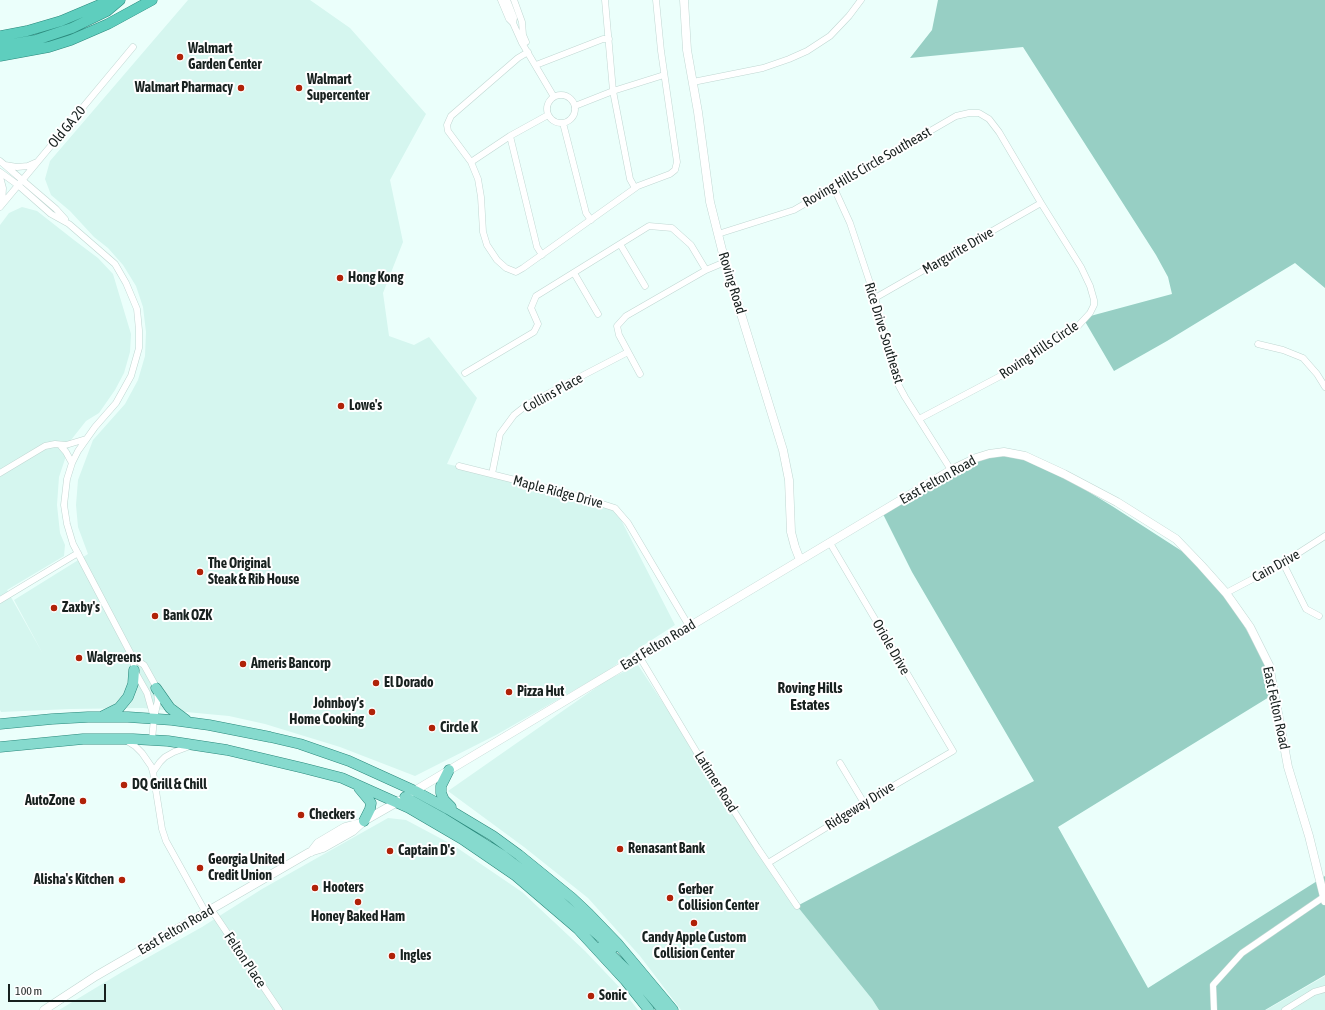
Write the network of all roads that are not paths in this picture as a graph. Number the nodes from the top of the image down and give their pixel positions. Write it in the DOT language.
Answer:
graph roads {
  1 [pos="111,0"];
  2 [pos="120,0"];
  3 [pos="152,0"];
  4 [pos="501,0"];
  5 [pos="507,0"];
  6 [pos="514,0"];
  7 [pos="605,0"];
  8 [pos="656,0"];
  9 [pos="684,0"];
  10 [pos="861,0"];
  11 [pos="513,23"];
  12 [pos="0,36"];
  13 [pos="609,39"];
  14 [pos="0,46"];
  15 [pos="133,47"];
  16 [pos="527,50"];
  17 [pos="0,56"];
  18 [pos="536,65"];
  19 [pos="664,75"];
  20 [pos="693,82"];
  21 [pos="613,91"];
  22 [pos="554,97"];
  23 [pos="575,106"];
  24 [pos="548,115"];
  25 [pos="563,123"];
  26 [pos="510,136"];
  27 [pos="1004,142"];
  28 [pos="38,162"];
  29 [pos="471,162"];
  30 [pos="2,163"];
  31 [pos="0,172"];
  32 [pos="0,177"];
  33 [pos="20,183"];
  34 [pos="635,188"];
  35 [pos="834,188"];
  36 [pos="1041,204"];
  37 [pos="1,206"];
  38 [pos="591,220"];
  39 [pos="718,234"];
  40 [pos="620,244"];
  41 [pos="542,255"];
  42 [pos="725,262"];
  43 [pos="706,270"];
  44 [pos="574,273"];
  45 [pos="645,286"];
  46 [pos="875,298"];
  47 [pos="598,314"];
  48 [pos="1258,344"];
  49 [pos="628,352"];
  50 [pos="465,373"];
  51 [pos="640,374"];
  52 [pos="1325,388"];
  53 [pos="919,419"];
  54 [pos="86,439"];
  55 [pos="60,445"];
  56 [pos="72,463"];
  57 [pos="459,466"];
  58 [pos="951,470"];
  59 [pos="0,472"];
  60 [pos="492,474"];
  61 [pos="1325,536"];
  62 [pos="830,543"];
  63 [pos="78,553"];
  64 [pos="800,560"];
  65 [pos="1283,563"];
  66 [pos="1226,593"];
  67 [pos="0,600"];
  68 [pos="1319,616"];
  69 [pos="689,626"];
  70 [pos="640,656"];
  71 [pos="134,658"];
  72 [pos="134,670"];
  73 [pos="156,688"];
  74 [pos="102,717"];
  75 [pos="154,718"];
  76 [pos="189,722"];
  77 [pos="0,724"];
  78 [pos="124,739"];
  79 [pos="152,740"];
  80 [pos="194,745"];
  81 [pos="0,747"];
  82 [pos="952,751"];
  83 [pos="840,763"];
  84 [pos="449,770"];
  85 [pos="153,772"];
  86 [pos="355,784"];
  87 [pos="415,791"];
  88 [pos="401,799"];
  89 [pos="864,803"];
  90 [pos="456,813"];
  91 [pos="364,821"];
  92 [pos="768,863"];
  93 [pos="1325,897"];
  94 [pos="797,906"];
  95 [pos="208,911"];
  96 [pos="587,938"];
  97 [pos="629,956"];
  98 [pos="1325,989"];
  99 [pos="44,1010"];
  100 [pos="279,1010"];
  101 [pos="649,1010"];
  102 [pos="663,1010"];
  103 [pos="673,1010"];
  104 [pos="1214,1010"];
  105 [pos="1285,1010"];
  1 -- 12 [label="highway"];
  2 -- 14 [label="highway"];
  3 -- 17 [label="highway"];
  4 -- 11 [label="street"];
  5 -- 11 [label="street"];
  6 -- 16 [label="street"];
  7 -- 13 [label="street"];
  8 -- 19 [label="street"];
  9 -- 20 [label="street, Roving Road"];
  10 -- 20 [label="street"];
  11 -- 16 [label="street"];
  13 -- 18 [label="street"];
  13 -- 21 [label="street"];
  15 -- 28 [label="street, Old GA 20"];
  16 -- 18 [label="street"];
  16 -- 29 [label="street"];
  18 -- 22 [label="street"];
  19 -- 21 [label="street"];
  19 -- 34 [label="street"];
  20 -- 39 [label="street, Roving Road"];
  21 -- 23 [label="street"];
  21 -- 34 [label="street"];
  22 -- 23 [label="street"];
  22 -- 24 [label="street"];
  23 -- 25 [label="street"];
  24 -- 25 [label="street"];
  24 -- 26 [label="street"];
  25 -- 38 [label="street"];
  26 -- 29 [label="street"];
  26 -- 41 [label="street"];
  27 -- 35 [label="street, Roving Hills Circle Southeast"];
  27 -- 36 [label="street, Roving Hills Circle"];
  28 -- 30 [label="street"];
  28 -- 33 [label="street, Old GA 20"];
  29 -- 41 [label="street"];
  30 -- 33 [label="street"];
  31 -- 33 [label="street"];
  32 -- 37 [label="street"];
  33 -- 37 [label="street, Old GA 20"];
  33 -- 54 [label="street"];
  34 -- 38 [label="street"];
  35 -- 39 [label="street, Roving Hills Circle Southeast"];
  35 -- 46 [label="street, Rice Drive Southeast"];
  36 -- 46 [label="street, Margurite Drive"];
  36 -- 53 [label="street, Roving Hills Circle"];
  38 -- 41 [label="street"];
  39 -- 42 [label="street, Roving Road"];
  40 -- 43 [label="street"];
  40 -- 44 [label="street"];
  40 -- 45 [label="street"];
  42 -- 43 [label="street"];
  42 -- 64 [label="street, Roving Road"];
  43 -- 49 [label="street"];
  44 -- 47 [label="street"];
  44 -- 50 [label="street"];
  46 -- 53 [label="street, Rice Drive Southeast"];
  48 -- 52 [label="street"];
  49 -- 51 [label="street"];
  49 -- 60 [label="street, Collins Place"];
  53 -- 58 [label="street, Rice Drive Southeast"];
  54 -- 55 [label="street"];
  54 -- 56 [label="street"];
  55 -- 56 [label="street"];
  55 -- 59 [label="street"];
  56 -- 63 [label="street"];
  57 -- 60 [label="street, Maple Ridge Drive"];
  58 -- 62 [label="street, East Felton Road"];
  58 -- 66 [label="street, East Felton Road"];
  60 -- 69 [label="street, Maple Ridge Drive"];
  61 -- 65 [label="street, Cain Drive"];
  62 -- 64 [label="street, East Felton Road"];
  62 -- 82 [label="street, Oriole Drive"];
  63 -- 67 [label="street"];
  63 -- 71 [label="street"];
  64 -- 69 [label="street, East Felton Road"];
  65 -- 66 [label="street, Cain Drive"];
  65 -- 68 [label="street"];
  66 -- 93 [label="street, East Felton Road"];
  69 -- 70 [label="street, East Felton Road"];
  70 -- 84 [label="street, East Felton Road"];
  70 -- 92 [label="street, Latimer Road"];
  71 -- 72 [label="street"];
  71 -- 73 [label="street"];
  72 -- 74 [label="main road"];
  72 -- 75 [label="street"];
  73 -- 75 [label="street"];
  73 -- 76 [label="main road"];
  74 -- 75 [label="main road"];
  74 -- 77 [label="main road"];
  75 -- 76 [label="main road"];
  75 -- 79 [label="street"];
  76 -- 87 [label="main road"];
  78 -- 79 [label="main road"];
  78 -- 81 [label="main road"];
  78 -- 85 [label="street, Felton Place"];
  79 -- 80 [label="main road"];
  80 -- 85 [label="street"];
  80 -- 86 [label="main road"];
  82 -- 89 [label="street, Ridgeway Drive"];
  83 -- 89 [label="street"];
  84 -- 87 [label="street, East Felton Road"];
  84 -- 90 [label="main road"];
  85 -- 95 [label="street, Felton Place"];
  86 -- 88 [label="main road"];
  86 -- 91 [label="main road"];
  87 -- 88 [label="street, East Felton Road"];
  87 -- 90 [label="main road"];
  88 -- 91 [label="street, East Felton Road"];
  88 -- 96 [label="main road"];
  88 -- 97 [label="main road"];
  89 -- 92 [label="street, Ridgeway Drive"];
  90 -- 97 [label="main road"];
  91 -- 95 [label="street, East Felton Road"];
  92 -- 94 [label="street, Latimer Road"];
  93 -- 104 [label="street"];
  95 -- 99 [label="street, East Felton Road"];
  95 -- 100 [label="street, Felton Place"];
  96 -- 101 [label="main road"];
  96 -- 102 [label="main road"];
  97 -- 103 [label="main road"];
  98 -- 105 [label="street"];
}
